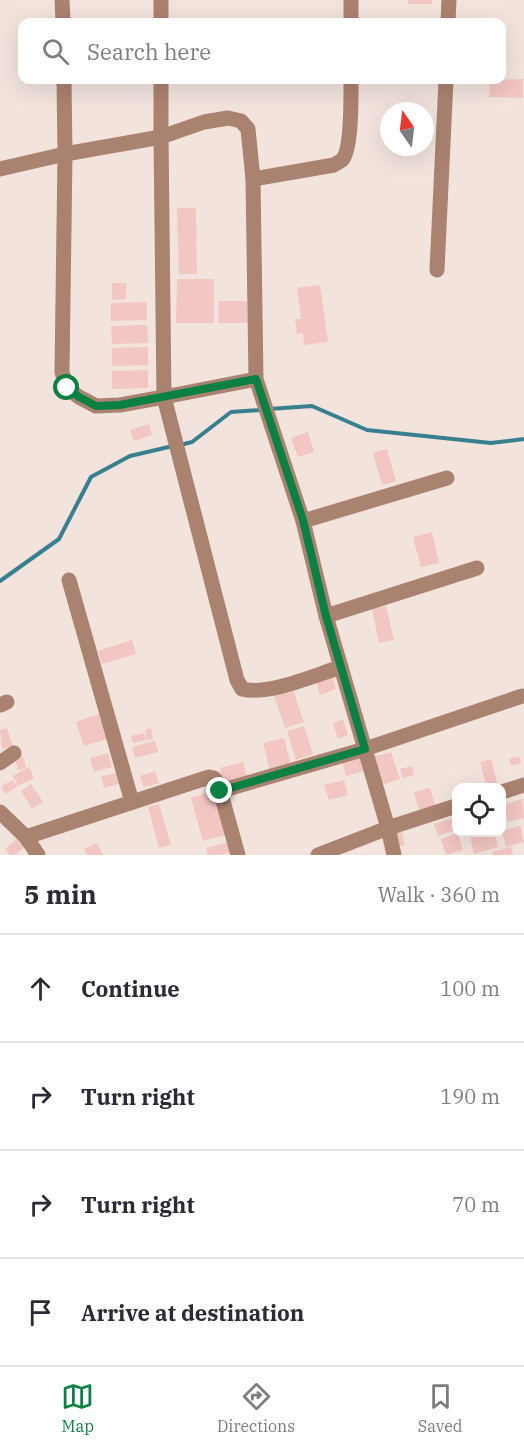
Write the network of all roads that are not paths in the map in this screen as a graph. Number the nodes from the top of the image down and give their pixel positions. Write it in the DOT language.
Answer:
graph roads {
  1 [pos="62,0"];
  2 [pos="161,0"];
  3 [pos="351,0"];
  4 [pos="449,0"];
  5 [pos="63,18"];
  6 [pos="161,18"];
  7 [pos="351,18"];
  8 [pos="448,18"];
  9 [pos="64,84"];
  10 [pos="161,84"];
  11 [pos="351,84"];
  12 [pos="446,84"];
  13 [pos="161,136"];
  14 [pos="65,154"];
  15 [pos="0,169"];
  16 [pos="253,179"];
  17 [pos="437,270"];
  18 [pos="256,379"];
  19 [pos="164,397"];
  20 [pos="447,478"];
  21 [pos="303,520"];
  22 [pos="477,568"];
  23 [pos="69,580"];
  24 [pos="326,616"];
  25 [pos="341,667"];
  26 [pos="522,696"];
  27 [pos="365,749"];
  28 [pos="14,753"];
  29 [pos="0,763"];
  30 [pos="524,785"];
  31 [pos="506,790"];
  32 [pos="220,791"];
  33 [pos="132,802"];
  34 [pos="452,807"];
  35 [pos="0,812"];
  36 [pos="388,828"];
  37 [pos="26,837"];
  38 [pos="38,855"];
  39 [pos="238,855"];
  40 [pos="318,855"];
  41 [pos="394,855"];
  1 -- 5 [label="street"];
  2 -- 6 [label="street"];
  3 -- 7 [label="street"];
  4 -- 8 [label="street"];
  9 -- 14 [label="street"];
  10 -- 13 [label="street"];
  11 -- 16 [label="street"];
  12 -- 17 [label="street"];
  13 -- 14 [label="street"];
  13 -- 16 [label="street"];
  13 -- 19 [label="street"];
  14 -- 15 [label="street"];
  14 -- 19 [label="street"];
  16 -- 18 [label="street"];
  18 -- 19 [label="street"];
  18 -- 21 [label="street"];
  19 -- 25 [label="street"];
  20 -- 21 [label="street"];
  21 -- 24 [label="street"];
  22 -- 24 [label="street"];
  23 -- 33 [label="street"];
  24 -- 25 [label="street"];
  25 -- 27 [label="street"];
  26 -- 27 [label="street"];
  27 -- 32 [label="street"];
  27 -- 36 [label="street"];
  28 -- 29 [label="street"];
  30 -- 31 [label="street"];
  32 -- 33 [label="street"];
  32 -- 39 [label="street"];
  33 -- 37 [label="street"];
  34 -- 36 [label="street"];
  35 -- 37 [label="street"];
  36 -- 40 [label="street"];
  36 -- 41 [label="street"];
  37 -- 38 [label="street"];
}
